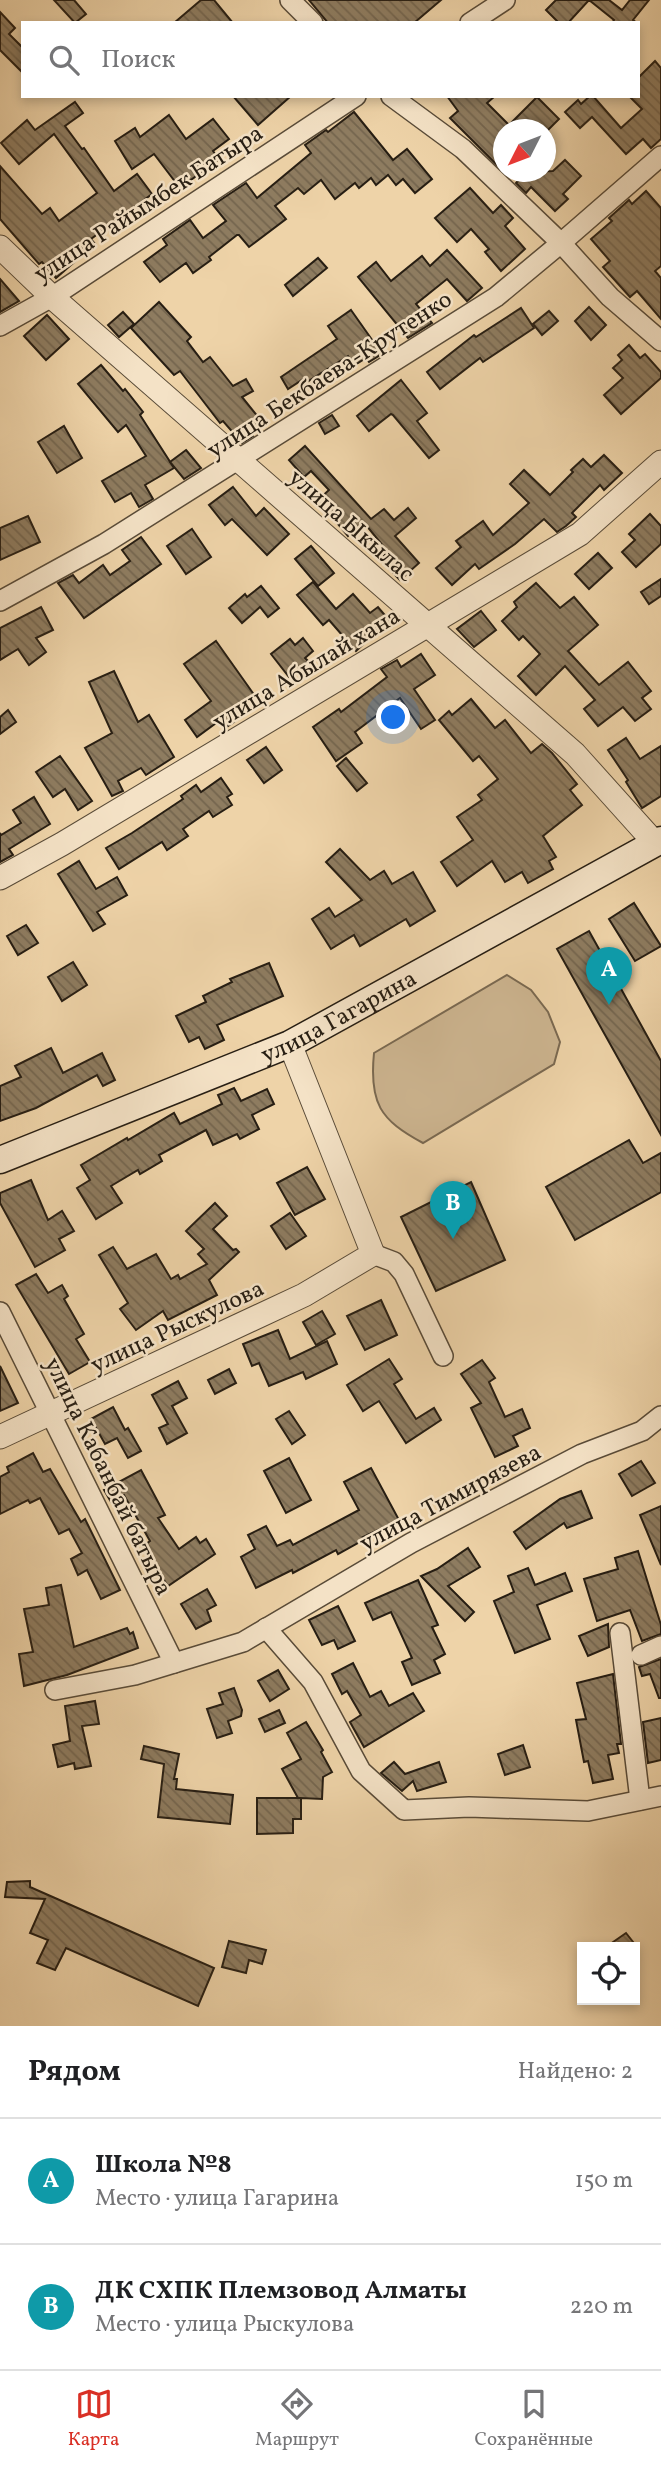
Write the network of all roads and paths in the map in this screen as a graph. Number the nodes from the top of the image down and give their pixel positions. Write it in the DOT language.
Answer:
graph roads {
  1 [pos="290,0"];
  2 [pos="505,0"];
  3 [pos="311,21"];
  4 [pos="473,21"];
  5 [pos="353,98"];
  6 [pos="394,98"];
  7 [pos="661,156"];
  8 [pos="561,243"];
  9 [pos="0,247"];
  10 [pos="52,297"];
  11 [pos="0,326"];
  12 [pos="661,341"];
  13 [pos="240,461"];
  14 [pos="661,462"];
  15 [pos="0,601"];
  16 [pos="427,626"];
  17 [pos="659,844"];
  18 [pos="0,878"];
  19 [pos="290,1044"];
  20 [pos="0,1160"];
  21 [pos="373,1254"];
  22 [pos="0,1312"];
  23 [pos="443,1356"];
  24 [pos="51,1414"];
  25 [pos="661,1416"];
  26 [pos="0,1437"];
  27 [pos="266,1628"];
  28 [pos="620,1633"];
  29 [pos="661,1646"];
  30 [pos="641,1655"];
  31 [pos="174,1662"];
  32 [pos="55,1690"];
  33 [pos="661,1796"];
  34 [pos="640,1800"];
  1 -- 3 [label="street"];
  2 -- 4 [label="street"];
  5 -- 10 [label="street, улица Райымбек Батыра"];
  6 -- 8 [label="street"];
  7 -- 8 [label="street, улица Бекбаева-Крутенко"];
  8 -- 12 [label="street"];
  8 -- 13 [label="street, улица Бекбаева-Крутенко"];
  9 -- 10 [label="street, улица Ыкылас"];
  10 -- 11 [label="street, улица Райымбек Батыра"];
  10 -- 13 [label="street, улица Ыкылас"];
  13 -- 15 [label="street, улица Бекбаева-Крутенко"];
  13 -- 16 [label="street, улица Ыкылас"];
  14 -- 16 [label="street, улица Абылай хана"];
  16 -- 17 [label="street, улица Ыкылас"];
  16 -- 18 [label="street, улица Абылай хана"];
  17 -- 19 [label="main road, улица Гагарина"];
  19 -- 20 [label="main road, улица Гагарина"];
  19 -- 21 [label="street"];
  21 -- 23 [label="street"];
  21 -- 24 [label="street, улица Рыскулова"];
  22 -- 24 [label="street, улица Кабанбай батыра"];
  24 -- 26 [label="street, улица Рыскулова"];
  24 -- 31 [label="street, улица Кабанбай батыра"];
  25 -- 27 [label="street, улица Тимирязева"];
  27 -- 31 [label="street, улица Тимирязева"];
  27 -- 34 [label="street"];
  28 -- 34 [label="street"];
  29 -- 30 [label="street"];
  31 -- 32 [label="street, улица Тимирязева"];
  33 -- 34 [label="street"];
}
